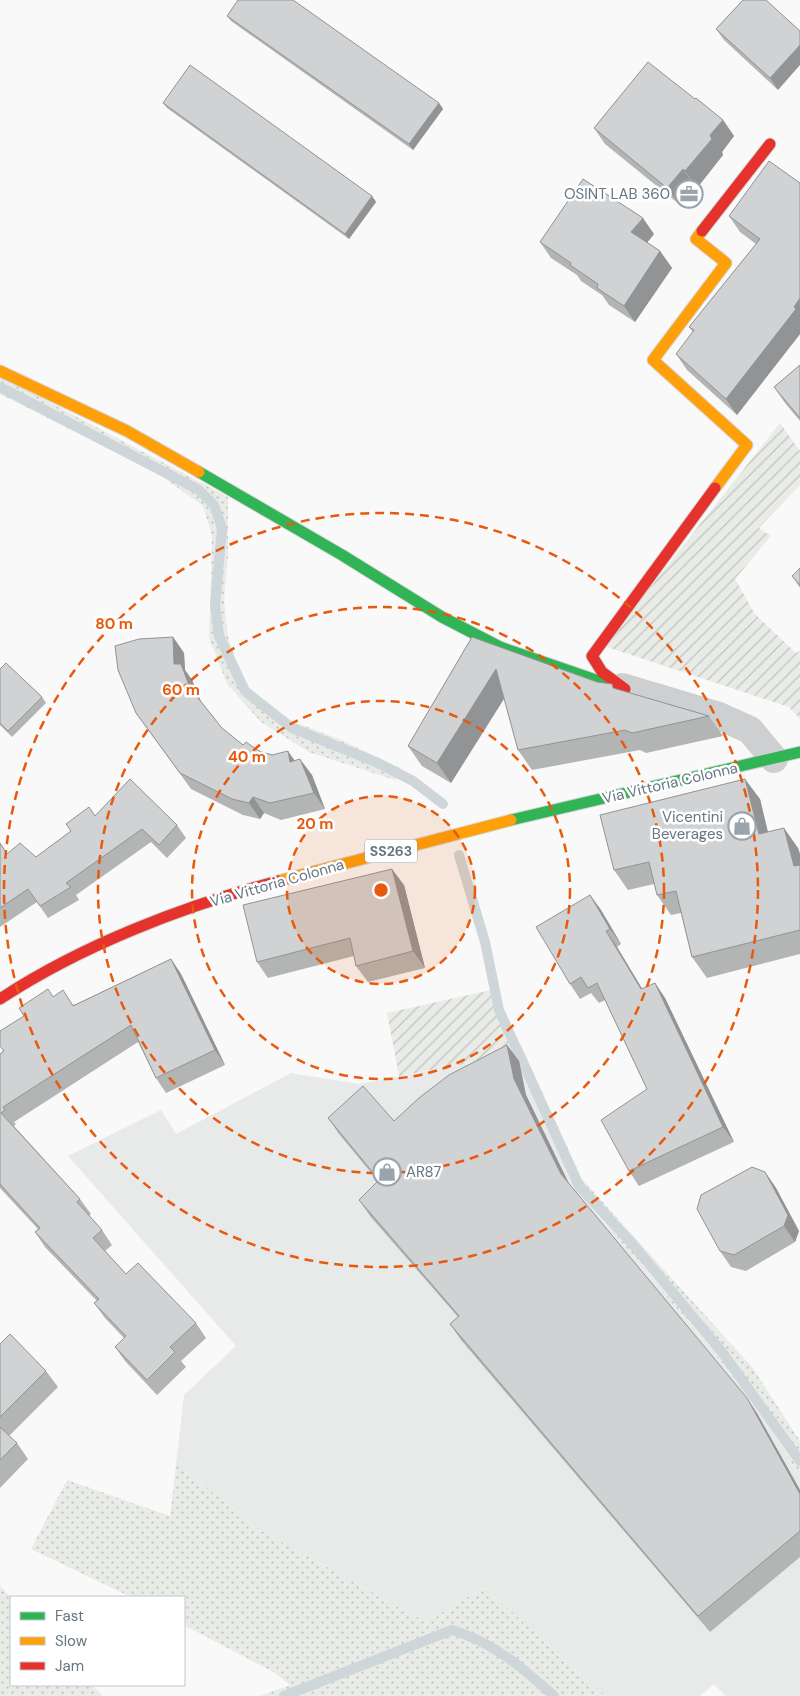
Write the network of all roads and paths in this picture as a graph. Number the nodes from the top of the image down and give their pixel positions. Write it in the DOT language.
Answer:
graph roads {
  1 [pos="770,144"];
  2 [pos="0,370"];
  3 [pos="623,688"];
  4 [pos="800,752"];
  5 [pos="774,759"];
  6 [pos="0,999"];
  1 -- 3 [label="street"];
  2 -- 3 [label="street"];
  3 -- 5 [label="street"];
  4 -- 5 [label="street, Via Vittoria Colonna / SS263"];
  5 -- 6 [label="street, Via Vittoria Colonna / SS263"];
}
